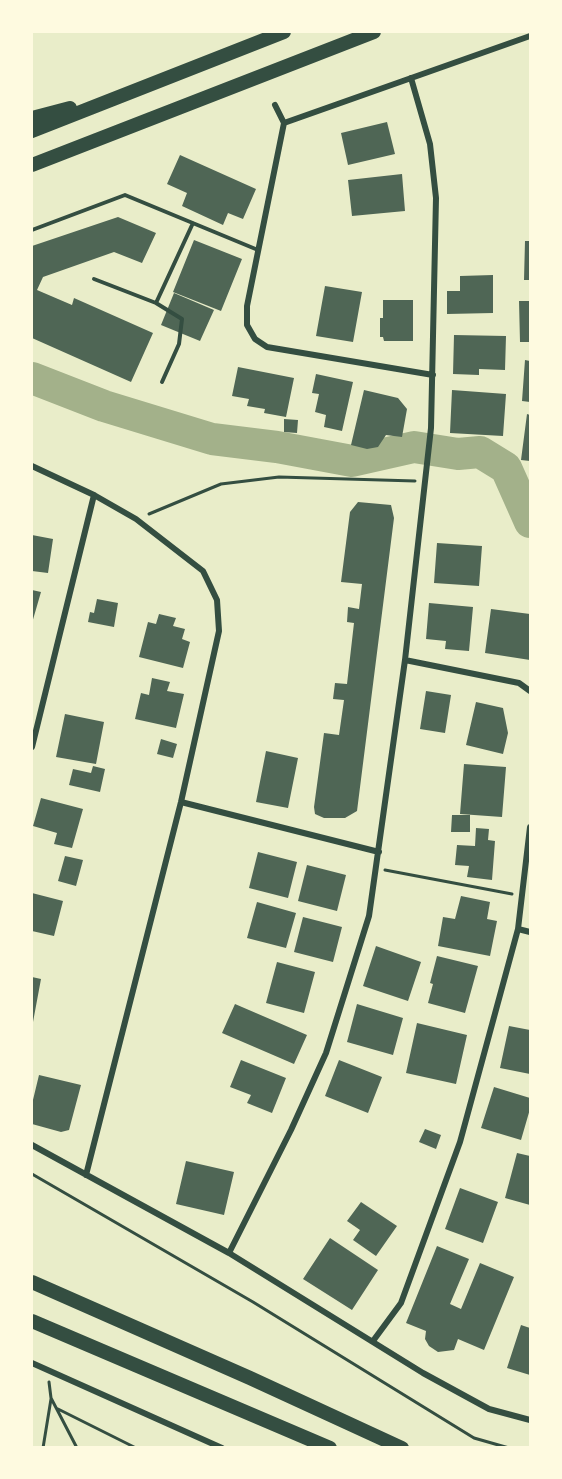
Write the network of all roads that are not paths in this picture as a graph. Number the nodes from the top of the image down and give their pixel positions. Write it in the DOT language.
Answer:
graph roads {
  1 [pos="284,32"];
  2 [pos="374,32"];
  3 [pos="531,36"];
  4 [pos="411,78"];
  5 [pos="116,97"];
  6 [pos="275,105"];
  7 [pos="32,118"];
  8 [pos="284,123"];
  9 [pos="32,131"];
  10 [pos="32,165"];
  11 [pos="193,223"];
  12 [pos="32,230"];
  13 [pos="258,250"];
  14 [pos="94,279"];
  15 [pos="156,303"];
  16 [pos="433,375"];
  17 [pos="162,382"];
  18 [pos="32,466"];
  19 [pos="94,495"];
  20 [pos="405,660"];
  21 [pos="531,691"];
  22 [pos="32,747"];
  23 [pos="182,802"];
  24 [pos="531,827"];
  25 [pos="379,852"];
  26 [pos="518,929"];
  27 [pos="531,932"];
  28 [pos="32,1145"];
  29 [pos="86,1175"];
  30 [pos="228,1253"];
  31 [pos="32,1282"];
  32 [pos="32,1321"];
  33 [pos="373,1341"];
  34 [pos="32,1363"];
  35 [pos="531,1420"];
  36 [pos="222,1448"];
  37 [pos="330,1448"];
  38 [pos="402,1448"];
  1 -- 5 [label="main road"];
  2 -- 10 [label="main road"];
  3 -- 4 [label="street"];
  4 -- 8 [label="street"];
  4 -- 16 [label="street"];
  5 -- 7 [label="main road"];
  5 -- 9 [label="main road"];
  6 -- 8 [label="street"];
  8 -- 13 [label="street"];
  11 -- 12 [label="lane"];
  11 -- 13 [label="lane"];
  11 -- 15 [label="lane"];
  13 -- 16 [label="street"];
  14 -- 15 [label="lane"];
  15 -- 17 [label="lane"];
  16 -- 20 [label="street"];
  18 -- 19 [label="street"];
  19 -- 22 [label="street"];
  19 -- 23 [label="street"];
  20 -- 21 [label="street"];
  20 -- 25 [label="street"];
  23 -- 25 [label="street"];
  23 -- 29 [label="street"];
  24 -- 26 [label="street"];
  25 -- 30 [label="street"];
  26 -- 27 [label="street"];
  26 -- 33 [label="street"];
  28 -- 29 [label="street"];
  29 -- 30 [label="street"];
  30 -- 33 [label="street"];
  31 -- 38 [label="main road"];
  32 -- 37 [label="main road"];
  33 -- 35 [label="street"];
  34 -- 36 [label="street"];
}
